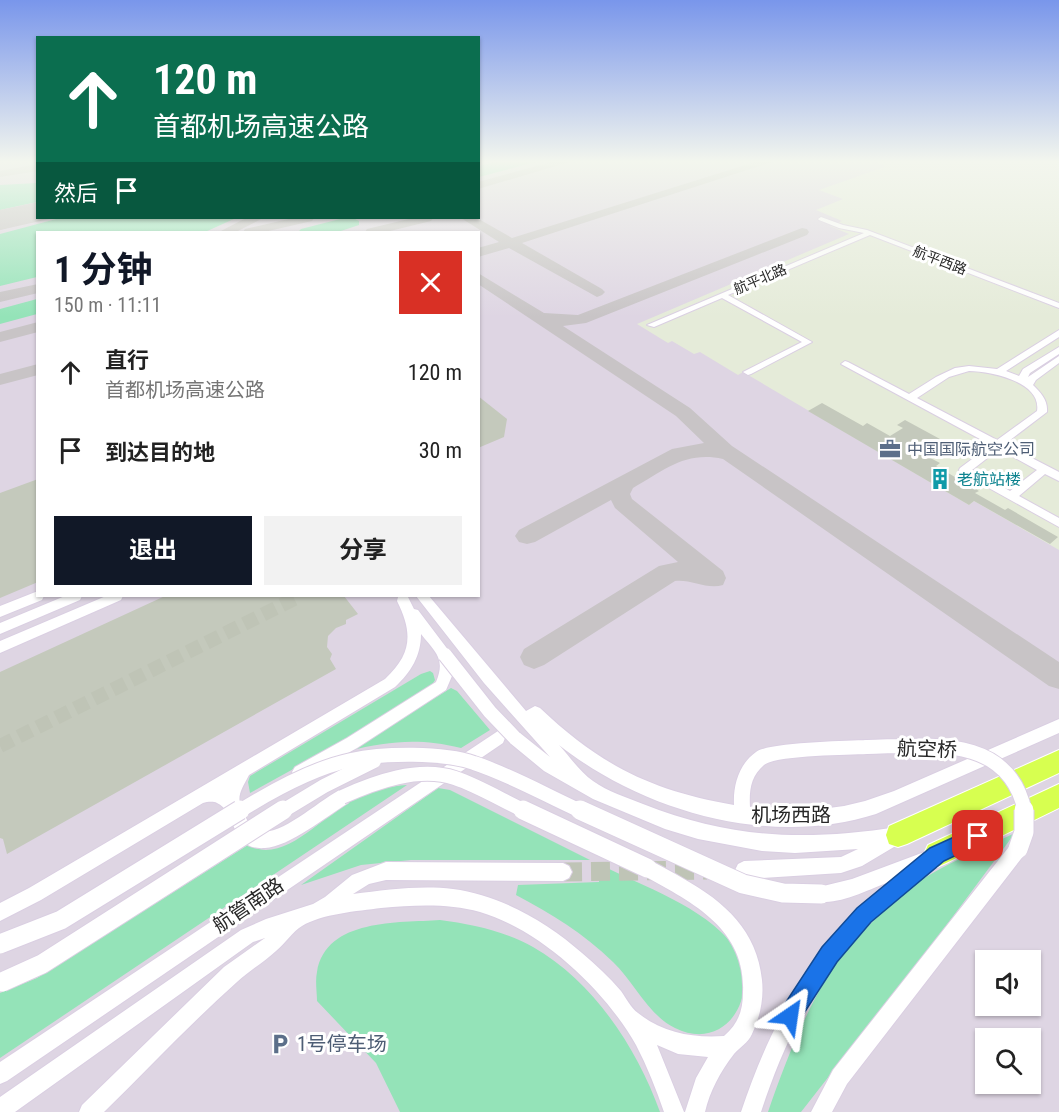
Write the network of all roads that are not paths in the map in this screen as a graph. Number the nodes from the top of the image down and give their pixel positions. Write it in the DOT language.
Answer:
graph roads {
  1 [pos="821,219"];
  2 [pos="870,233"];
  3 [pos="722,295"];
  4 [pos="1059,306"];
  5 [pos="651,326"];
  6 [pos="1059,333"];
  7 [pos="1040,345"];
  8 [pos="1058,345"];
  9 [pos="1059,360"];
  10 [pos="845,364"];
  11 [pos="748,372"];
  12 [pos="998,372"];
  13 [pos="1028,386"];
  14 [pos="910,398"];
  15 [pos="998,445"];
  16 [pos="1044,470"];
  17 [pos="1059,477"];
  18 [pos="1011,496"];
  19 [pos="1059,523"];
  20 [pos="36,595"];
  21 [pos="72,597"];
  22 [pos="115,597"];
  23 [pos="423,597"];
  24 [pos="401,598"];
  25 [pos="0,610"];
  26 [pos="0,628"];
  27 [pos="0,647"];
  28 [pos="445,655"];
  29 [pos="532,715"];
  30 [pos="1059,726"];
  31 [pos="507,738"];
  32 [pos="377,760"];
  33 [pos="1059,761"];
  34 [pos="250,766"];
  35 [pos="588,786"];
  36 [pos="267,794"];
  37 [pos="1059,795"];
  38 [pos="192,799"];
  39 [pos="231,804"];
  40 [pos="742,815"];
  41 [pos="898,835"];
  42 [pos="937,854"];
  43 [pos="744,870"];
  44 [pos="563,872"];
  45 [pos="326,907"];
  46 [pos="0,912"];
  47 [pos="293,922"];
  48 [pos="0,944"];
  49 [pos="1,982"];
  50 [pos="631,1018"];
  51 [pos="728,1046"];
  52 [pos="0,1074"];
  53 [pos="0,1110"];
  54 [pos="89,1112"];
  55 [pos="674,1112"];
  56 [pos="695,1112"];
  57 [pos="751,1112"];
  58 [pos="821,1112"];
  1 -- 2 [label="street, 航平西路"];
  2 -- 3 [label="street, 航平北路"];
  2 -- 4 [label="street, 航平西路"];
  3 -- 5 [label="street, 航平北路"];
  3 -- 11 [label="street"];
  6 -- 7 [label="street"];
  7 -- 8 [label="street"];
  7 -- 12 [label="street"];
  8 -- 12 [label="street"];
  8 -- 13 [label="street"];
  9 -- 13 [label="street"];
  10 -- 14 [label="street"];
  12 -- 13 [label="street"];
  12 -- 14 [label="street"];
  13 -- 15 [label="street"];
  14 -- 15 [label="street"];
  15 -- 16 [label="street"];
  15 -- 18 [label="street"];
  16 -- 17 [label="street"];
  16 -- 18 [label="street"];
  18 -- 19 [label="street"];
  20 -- 25 [label="street"];
  21 -- 26 [label="street"];
  22 -- 27 [label="street"];
  23 -- 35 [label="street"];
  24 -- 28 [label="street"];
  24 -- 34 [label="street"];
  28 -- 31 [label="street, bridge"];
  28 -- 36 [label="street, bridge"];
  29 -- 40 [label="street, 机场西路"];
  30 -- 40 [label="street, 机场西路"];
  31 -- 35 [label="street"];
  31 -- 52 [label="street, 航管南路"];
  32 -- 36 [label="street, bridge"];
  32 -- 42 [label="street, bridge"];
  32 -- 49 [label="street, bridge"];
  33 -- 41 [label="highway"];
  34 -- 38 [label="street"];
  34 -- 39 [label="street"];
  35 -- 41 [label="street"];
  36 -- 48 [label="street, bridge"];
  37 -- 42 [label="highway"];
  38 -- 39 [label="street"];
  38 -- 46 [label="street"];
  39 -- 51 [label="street, bridge"];
  40 -- 58 [label="street, 航空桥, bridge"];
  41 -- 43 [label="street"];
  42 -- 57 [label="street"];
  44 -- 45 [label="street"];
  45 -- 47 [label="street"];
  45 -- 50 [label="street"];
  47 -- 53 [label="street"];
  47 -- 54 [label="street"];
  50 -- 51 [label="street"];
  50 -- 55 [label="street"];
  51 -- 56 [label="street"];
}
